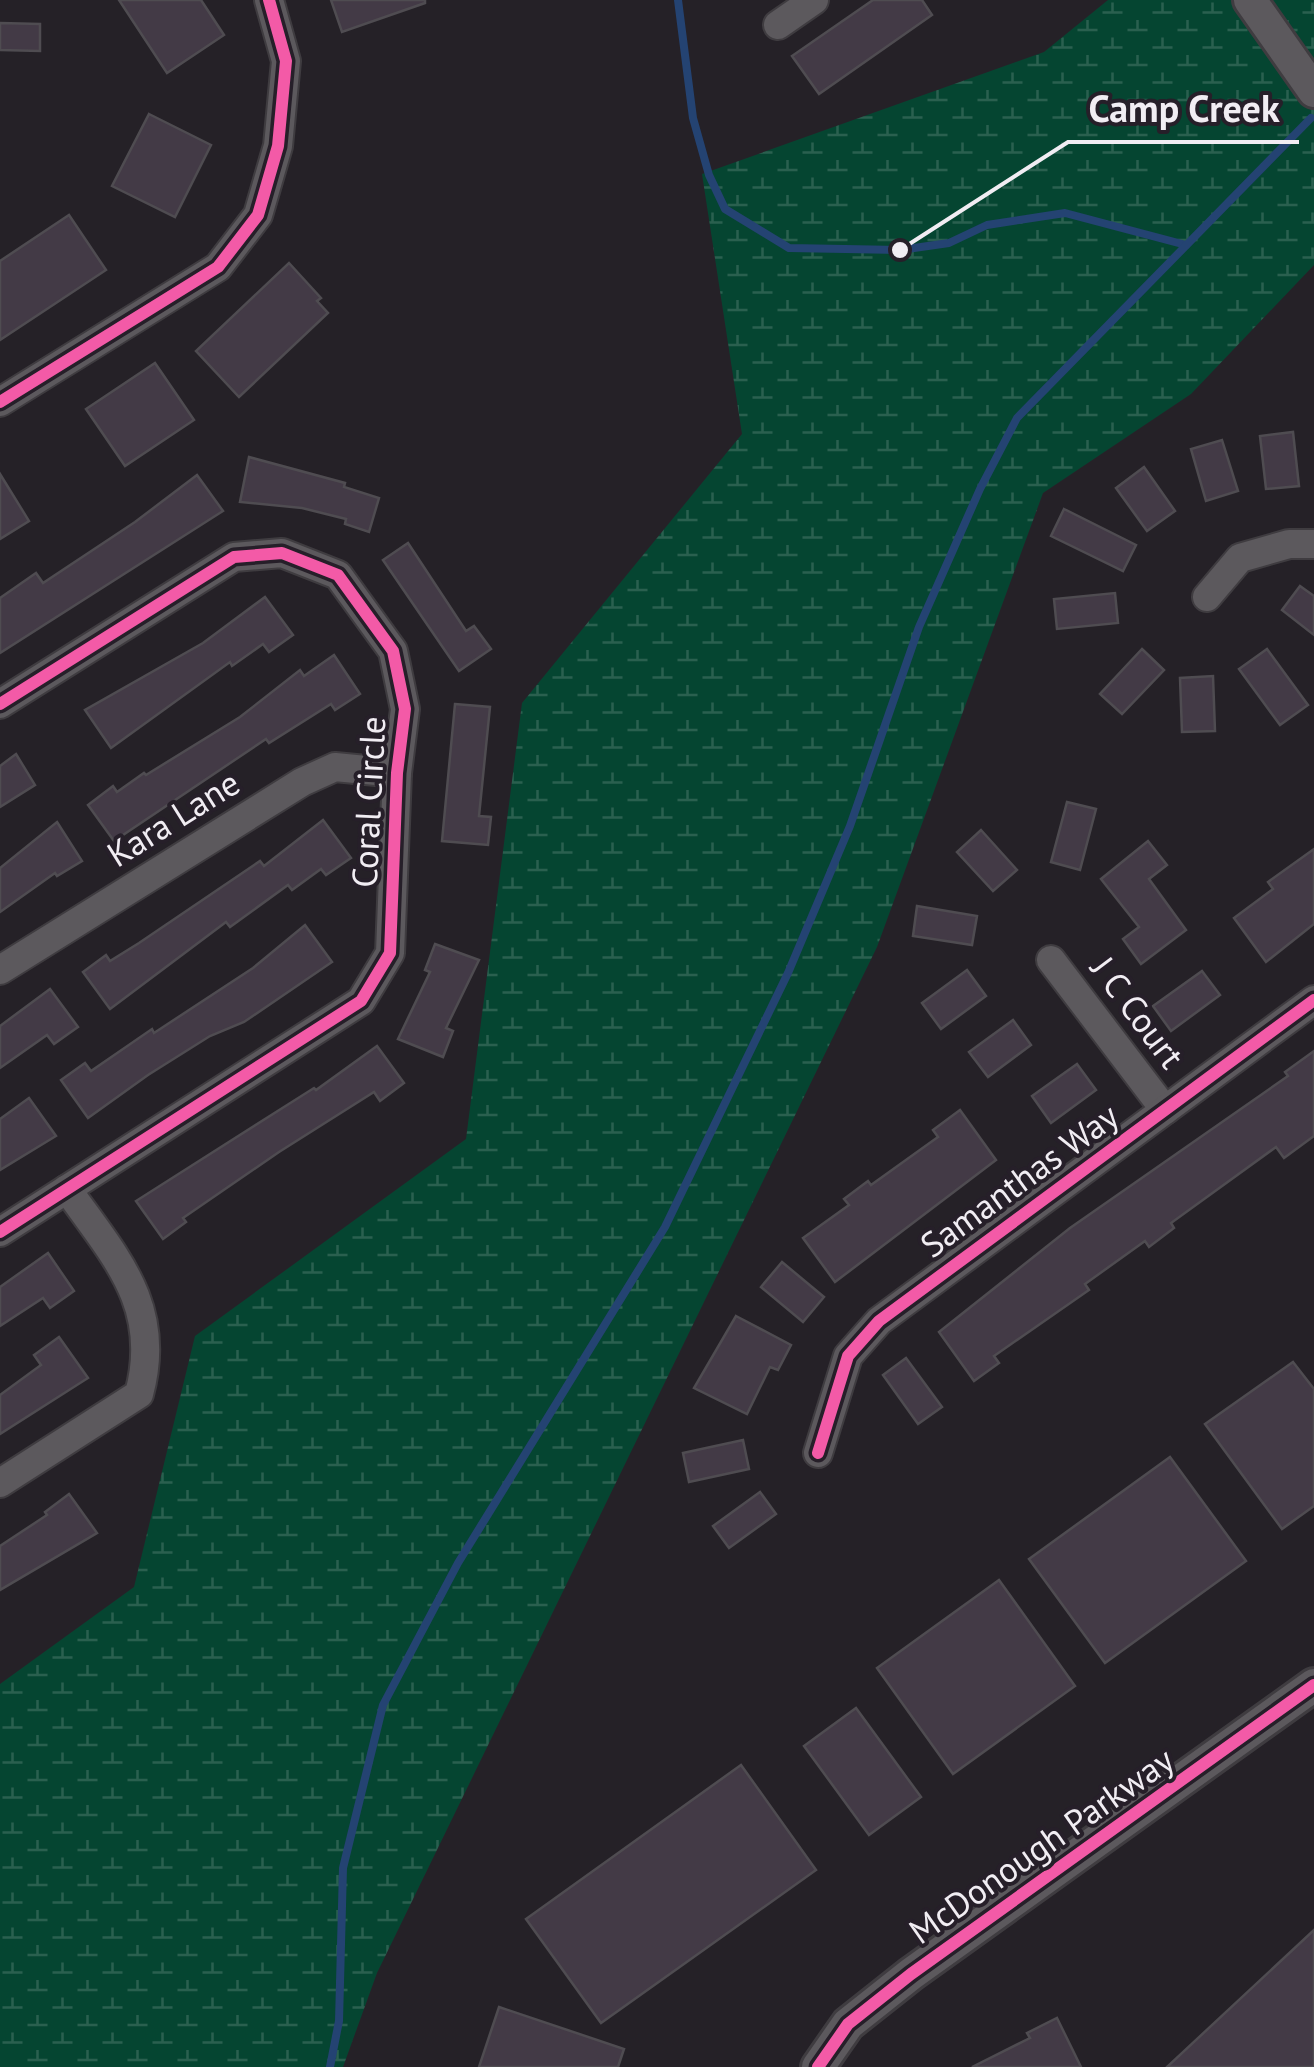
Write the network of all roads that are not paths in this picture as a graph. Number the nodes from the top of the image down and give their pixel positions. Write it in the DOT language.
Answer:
graph roads {
  1 [pos="269,0"];
  2 [pos="814,0"];
  3 [pos="1250,0"];
  4 [pos="778,25"];
  5 [pos="1314,91"];
  6 [pos="0,402"];
  7 [pos="1314,544"];
  8 [pos="1207,597"];
  9 [pos="0,704"];
  10 [pos="397,773"];
  11 [pos="1052,960"];
  12 [pos="0,970"];
  13 [pos="1314,1000"];
  14 [pos="1164,1110"];
  15 [pos="68,1189"];
  16 [pos="0,1232"];
  17 [pos="818,1453"];
  18 [pos="0,1483"];
  19 [pos="1314,1686"];
  20 [pos="818,2067"];
  1 -- 6 [label="street"];
  2 -- 4 [label="street"];
  3 -- 5 [label="street"];
  7 -- 8 [label="street"];
  9 -- 10 [label="street, Coral Circle"];
  10 -- 12 [label="street, Kara Lane"];
  10 -- 15 [label="street, Coral Circle"];
  11 -- 14 [label="street, J C Court"];
  13 -- 14 [label="street, Samanthas Way"];
  14 -- 17 [label="street, Samanthas Way"];
  15 -- 16 [label="street, Coral Circle"];
  15 -- 18 [label="street"];
  19 -- 20 [label="street, McDonough Parkway"];
}
